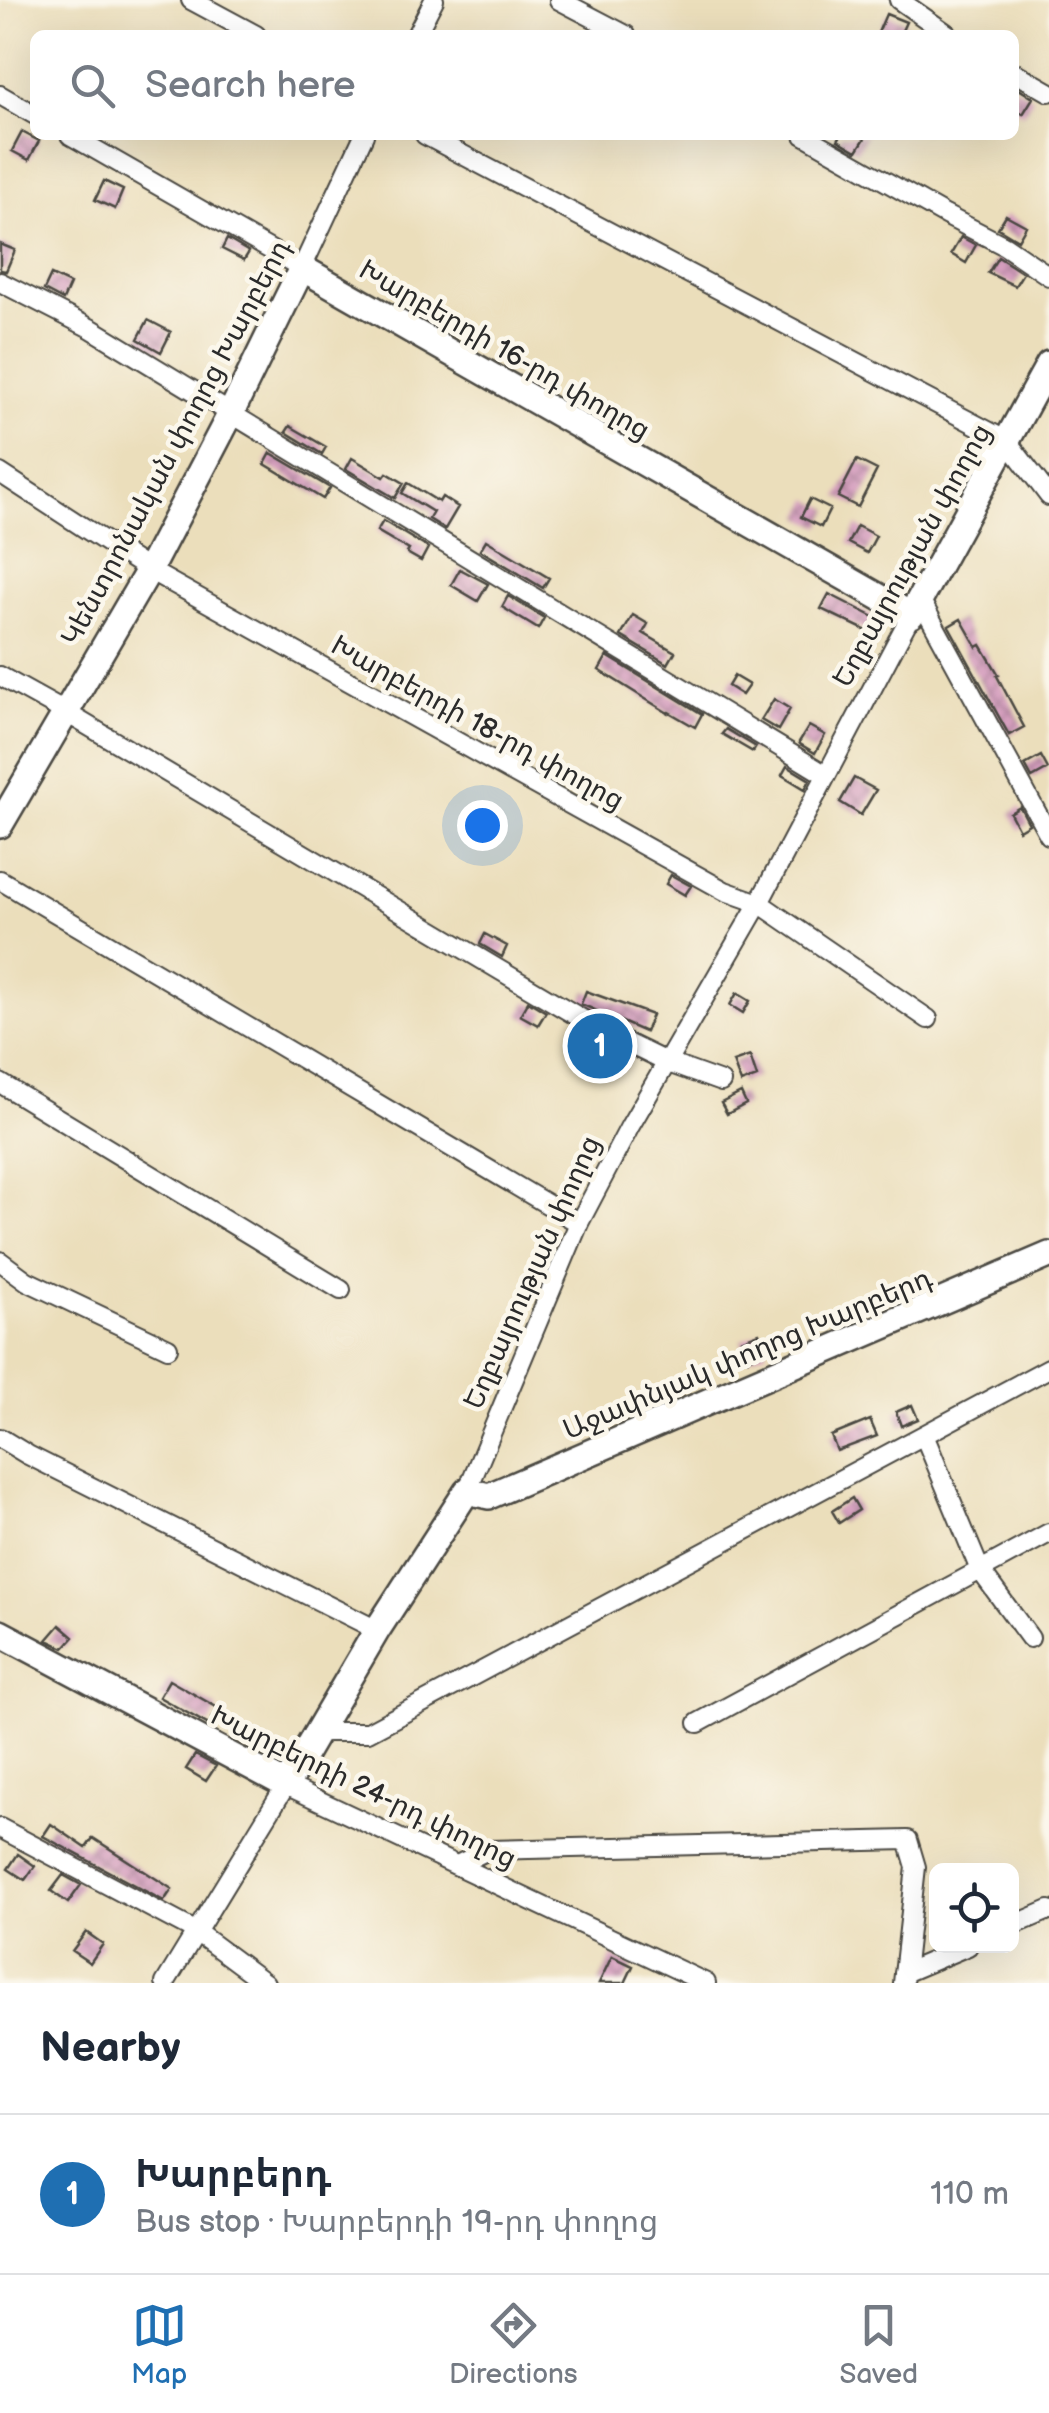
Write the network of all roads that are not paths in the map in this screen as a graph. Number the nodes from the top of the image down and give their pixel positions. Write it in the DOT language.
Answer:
graph roads {
  1 [pos="191,0"];
  2 [pos="434,0"];
  3 [pos="559,0"];
  4 [pos="899,0"];
  5 [pos="247,30"];
  6 [pos="419,30"];
  7 [pos="616,30"];
  8 [pos="942,30"];
  9 [pos="1019,75"];
  10 [pos="1049,92"];
  11 [pos="0,95"];
  12 [pos="30,112"];
  13 [pos="79,140"];
  14 [pos="362,140"];
  15 [pos="434,140"];
  16 [pos="813,140"];
  17 [pos="302,268"];
  18 [pos="1049,276"];
  19 [pos="0,282"];
  20 [pos="1049,364"];
  21 [pos="231,412"];
  22 [pos="1007,442"];
  23 [pos="0,473"];
  24 [pos="1049,496"];
  25 [pos="149,570"];
  26 [pos="915,607"];
  27 [pos="0,676"];
  28 [pos="65,712"];
  29 [pos="826,774"];
  30 [pos="0,825"];
  31 [pos="1049,835"];
  32 [pos="0,880"];
  33 [pos="760,903"];
  34 [pos="928,1019"];
  35 [pos="668,1063"];
  36 [pos="721,1082"];
  37 [pos="0,1083"];
  38 [pos="579,1223"];
  39 [pos="1049,1255"];
  40 [pos="0,1261"];
  41 [pos="341,1290"];
  42 [pos="168,1348"];
  43 [pos="1049,1368"];
  44 [pos="924,1434"];
  45 [pos="0,1438"];
  46 [pos="466,1492"];
  47 [pos="1049,1533"];
  48 [pos="980,1570"];
  49 [pos="376,1630"];
  50 [pos="0,1634"];
  51 [pos="1030,1638"];
  52 [pos="698,1723"];
  53 [pos="319,1732"];
  54 [pos="286,1785"];
  55 [pos="0,1828"];
  56 [pos="457,1865"];
  57 [pos="1049,1910"];
  58 [pos="1019,1923"];
  59 [pos="195,1931"];
  60 [pos="954,1953"];
  61 [pos="904,1978"];
  62 [pos="164,1983"];
  63 [pos="265,1983"];
  64 [pos="706,1983"];
  1 -- 5 [label="street"];
  2 -- 6 [label="street"];
  3 -- 7 [label="street"];
  4 -- 8 [label="street"];
  9 -- 10 [label="street"];
  11 -- 12 [label="street"];
  13 -- 17 [label="street, Խարբերդի 16-րդ փողոց"];
  14 -- 17 [label="street, Կենտրոնական փողոց Խարբերդ"];
  15 -- 22 [label="street"];
  16 -- 18 [label="street"];
  17 -- 21 [label="street, Կենտրոնական փողոց Խարբերդ"];
  17 -- 26 [label="street, Խարբերդի 16-րդ փողոց"];
  19 -- 21 [label="street"];
  20 -- 22 [label="street, Եղբայրության փողոց"];
  21 -- 25 [label="street, Կենտրոնական փողոց Խարբերդ"];
  21 -- 29 [label="street"];
  22 -- 24 [label="street"];
  22 -- 26 [label="street, Եղբայրության փողոց"];
  23 -- 25 [label="street, Խարբերդի 18-րդ փողոց"];
  25 -- 28 [label="street, Կենտրոնական փողոց Խարբերդ"];
  25 -- 33 [label="street, Խարբերդի 18-րդ փողոց"];
  26 -- 29 [label="street, Եղբայրության փողոց"];
  26 -- 31 [label="street"];
  27 -- 28 [label="street"];
  28 -- 30 [label="street, Կենտրոնական փողոց Խարբերդ"];
  28 -- 35 [label="street"];
  29 -- 33 [label="street, Եղբայրության փողոց"];
  32 -- 38 [label="street"];
  33 -- 34 [label="street, Խարբերդի 18-րդ փողոց"];
  33 -- 35 [label="street, Եղբայրության փողոց"];
  35 -- 36 [label="street"];
  35 -- 38 [label="street, Եղբայրության փողոց"];
  37 -- 41 [label="street"];
  38 -- 46 [label="street, Եղբայրության փողոց"];
  39 -- 46 [label="street, Աջափնյակ փողոց Խարբերդ"];
  40 -- 42 [label="street"];
  43 -- 44 [label="street"];
  44 -- 48 [label="street"];
  44 -- 53 [label="street"];
  45 -- 49 [label="street"];
  46 -- 49 [label="street, Եղբայրության փողոց"];
  47 -- 48 [label="street"];
  48 -- 51 [label="street"];
  48 -- 52 [label="street"];
  49 -- 53 [label="street, Եղբայրության փողոց"];
  50 -- 54 [label="street, Խարբերդի 24-րդ փողոց"];
  53 -- 54 [label="street, Եղբայրության փողոց"];
  54 -- 56 [label="street, Խարբերդի 24-րդ փողոց"];
  54 -- 59 [label="street, Եղբայրության փողոց"];
  55 -- 59 [label="street"];
  56 -- 61 [label="street"];
  56 -- 64 [label="street, Խարբերդի 24-րդ փողոց"];
  57 -- 58 [label="street"];
  59 -- 62 [label="street, Եղբայրության փողոց"];
  59 -- 63 [label="street"];
  60 -- 61 [label="street"];
}
